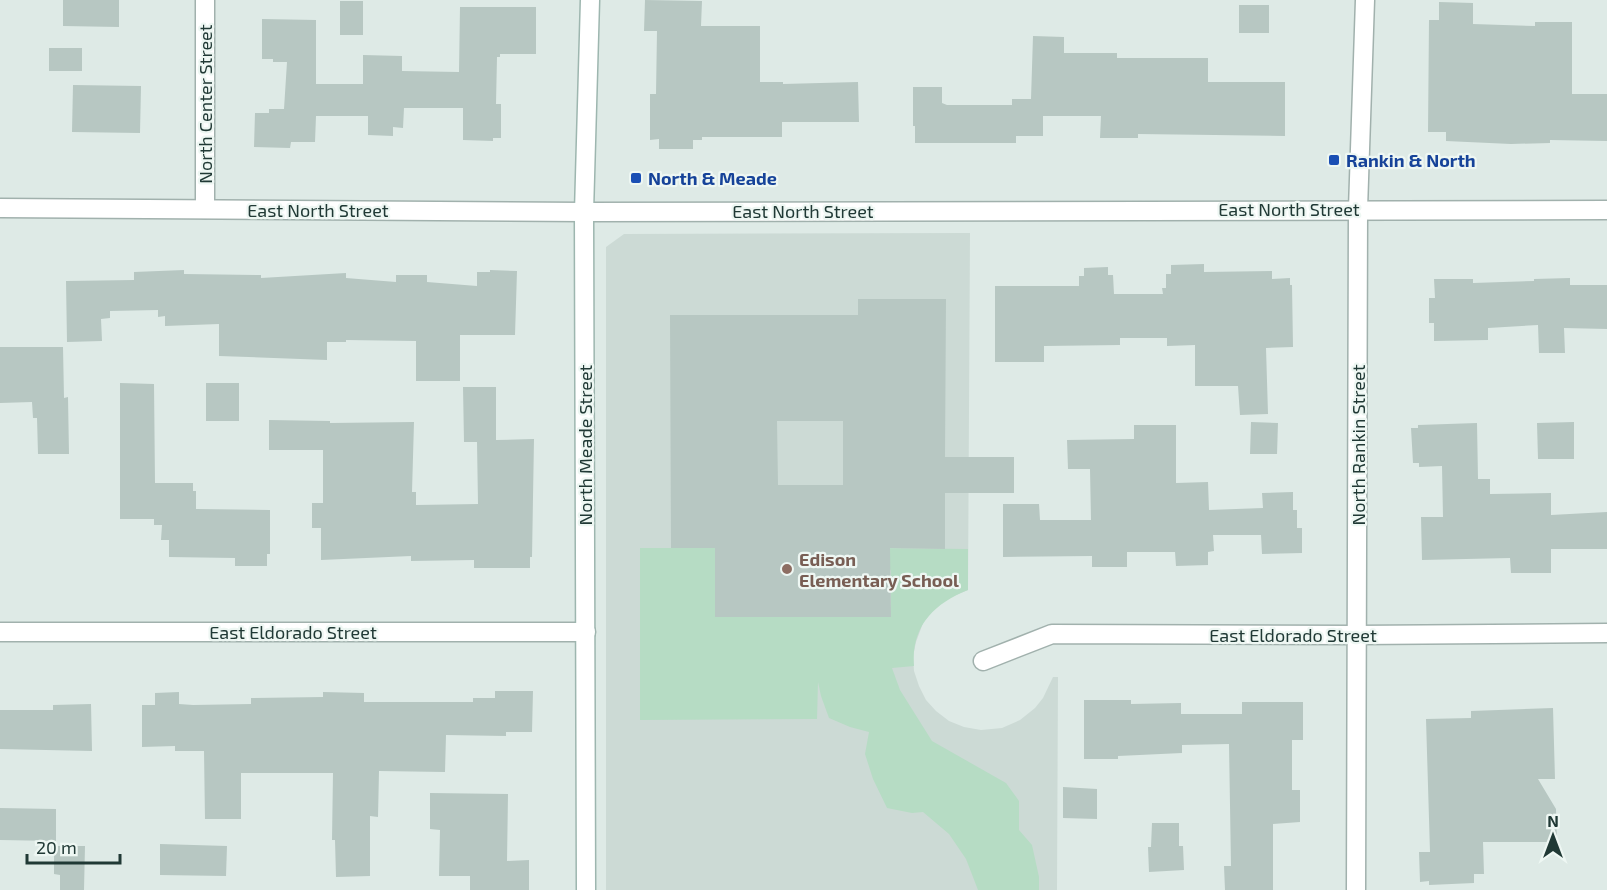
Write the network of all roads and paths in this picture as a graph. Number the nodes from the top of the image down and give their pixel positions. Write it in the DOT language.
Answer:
graph roads {
  1 [pos="205,0"];
  2 [pos="590,0"];
  3 [pos="1365,0"];
  4 [pos="0,208"];
  5 [pos="205,209"];
  6 [pos="1358,209"];
  7 [pos="1607,210"];
  8 [pos="584,212"];
  9 [pos="0,632"];
  10 [pos="586,632"];
  11 [pos="1607,633"];
  12 [pos="1357,636"];
  13 [pos="983,661"];
  14 [pos="586,890"];
  15 [pos="1356,890"];
  1 -- 5 [label="street, North Center Street"];
  2 -- 8 [label="street, North Meade Street"];
  3 -- 6 [label="street, North Rankin Street"];
  4 -- 5 [label="street, East North Street"];
  5 -- 8 [label="street, East North Street"];
  6 -- 7 [label="street, East North Street"];
  6 -- 8 [label="street, East North Street"];
  6 -- 12 [label="street, North Rankin Street"];
  8 -- 10 [label="street, North Meade Street"];
  9 -- 10 [label="street, East Eldorado Street"];
  10 -- 14 [label="street, North Meade Street"];
  11 -- 12 [label="street, East Eldorado Street"];
  12 -- 13 [label="street, East Eldorado Street"];
  12 -- 15 [label="street, North Rankin Street"];
}
